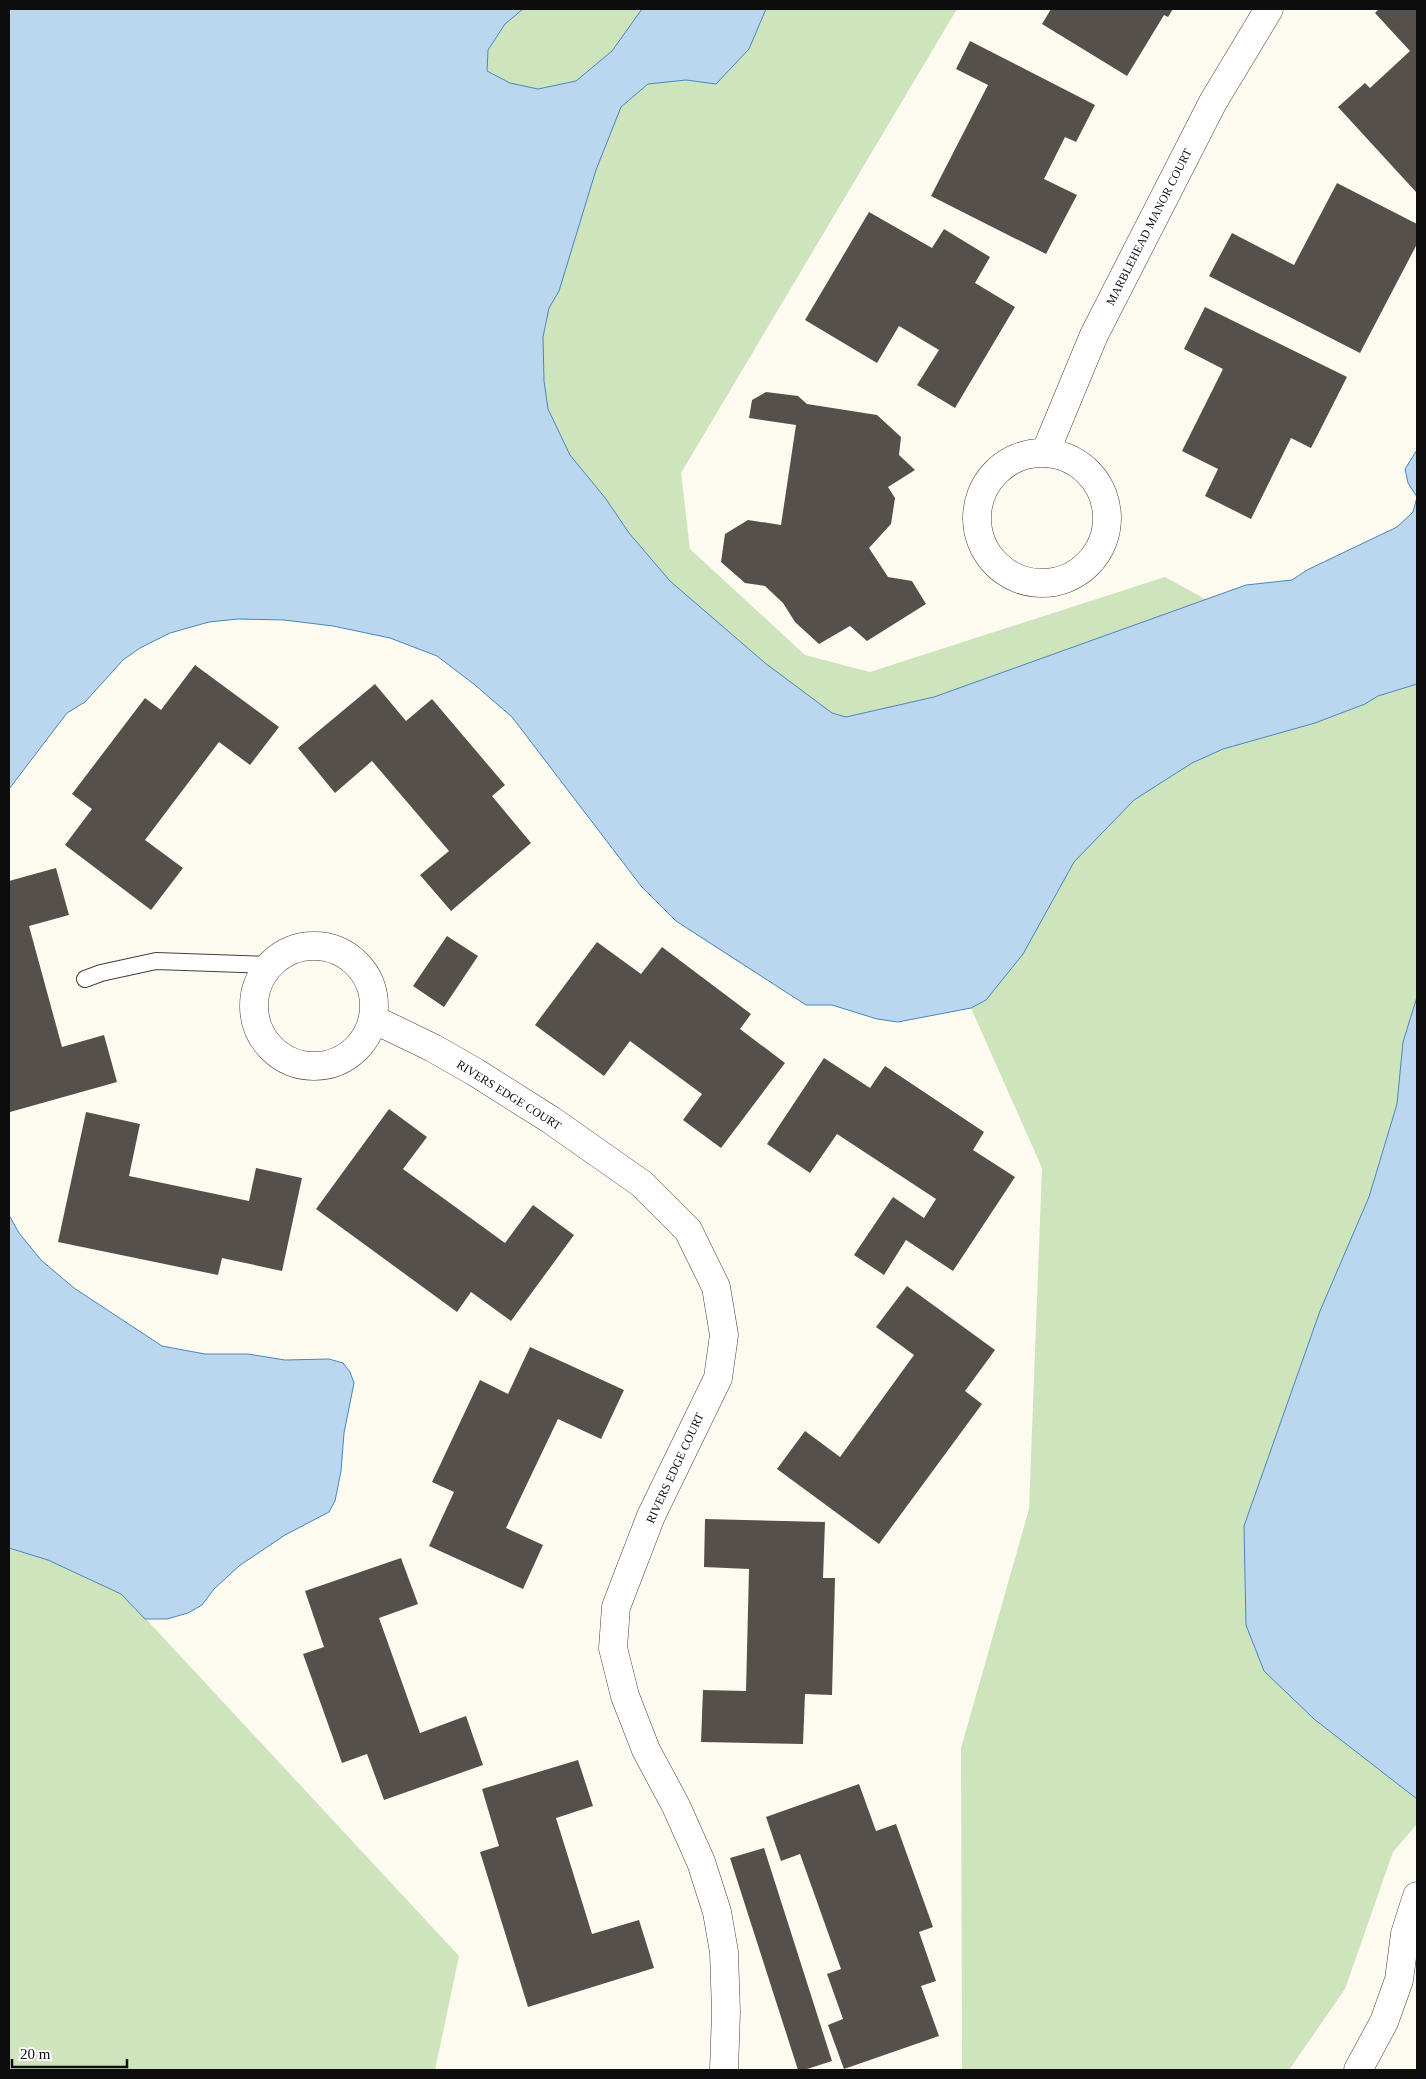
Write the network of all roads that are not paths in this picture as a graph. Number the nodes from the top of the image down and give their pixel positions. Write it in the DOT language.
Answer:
graph roads {
  1 [pos="1269,9"];
  2 [pos="1044,453"];
  3 [pos="270,965"];
  4 [pos="84,979"];
  5 [pos="373,1019"];
  6 [pos="1417,1896"];
  7 [pos="724,2070"];
  8 [pos="1358,2070"];
  1 -- 2 [label="street, MARBLEHEAD MANOR COURT"];
  2 -- 2 [label="street"];
  3 -- 4 [label="lane"];
  3 -- 5 [label="street"];
  3 -- 5 [label="street"];
  5 -- 7 [label="street, RIVERS EDGE COURT"];
  6 -- 8 [label="street"];
}
